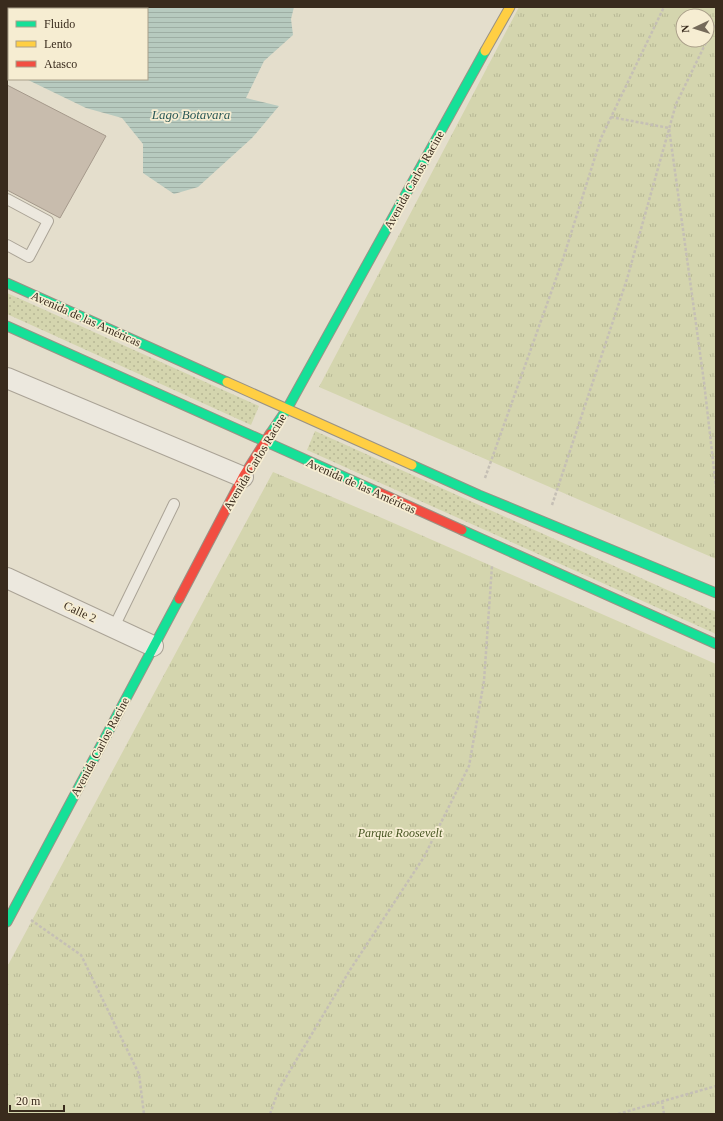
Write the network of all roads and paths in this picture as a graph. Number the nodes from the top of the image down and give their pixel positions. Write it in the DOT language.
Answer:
graph roads {
  1 [pos="510,7"];
  2 [pos="664,7"];
  3 [pos="716,22"];
  4 [pos="612,117"];
  5 [pos="669,128"];
  6 [pos="7,199"];
  7 [pos="7,245"];
  8 [pos="7,283"];
  9 [pos="7,326"];
  10 [pos="7,378"];
  11 [pos="287,408"];
  12 [pos="264,442"];
  13 [pos="243,477"];
  14 [pos="716,487"];
  15 [pos="479,495"];
  16 [pos="174,504"];
  17 [pos="546,524"];
  18 [pos="493,545"];
  19 [pos="7,578"];
  20 [pos="716,594"];
  21 [pos="114,627"];
  22 [pos="716,644"];
  23 [pos="153,646"];
  24 [pos="14,909"];
  25 [pos="7,922"];
  26 [pos="716,1086"];
  27 [pos="662,1101"];
  28 [pos="144,1114"];
  29 [pos="270,1114"];
  30 [pos="618,1114"];
  31 [pos="664,1114"];
  1 -- 11 [label="main road, Avenida Carlos Racine"];
  2 -- 4 [label="path"];
  3 -- 5 [label="path"];
  4 -- 5 [label="path"];
  4 -- 15 [label="path"];
  5 -- 14 [label="path"];
  5 -- 17 [label="path"];
  6 -- 7 [label="lane"];
  8 -- 11 [label="main road, Avenida de las Américas"];
  9 -- 12 [label="main road, Avenida de las Américas"];
  10 -- 13 [label="street"];
  11 -- 12 [label="main road, Avenida Carlos Racine"];
  11 -- 15 [label="main road, Avenida de las Américas"];
  12 -- 13 [label="main road, Avenida Carlos Racine"];
  12 -- 18 [label="main road, Avenida de las Américas"];
  13 -- 23 [label="main road, Avenida Carlos Racine"];
  15 -- 17 [label="main road, Avenida de las Américas"];
  16 -- 21 [label="lane"];
  17 -- 20 [label="main road, Avenida de las Américas"];
  18 -- 22 [label="main road, Avenida de las Américas"];
  18 -- 29 [label="path"];
  19 -- 21 [label="street, Calle 2"];
  21 -- 23 [label="street, Calle 2"];
  23 -- 24 [label="main road, Avenida Carlos Racine"];
  24 -- 25 [label="main road, Avenida Carlos Racine"];
  24 -- 28 [label="path"];
  26 -- 27 [label="path"];
  27 -- 30 [label="path"];
  27 -- 31 [label="path"];
}
